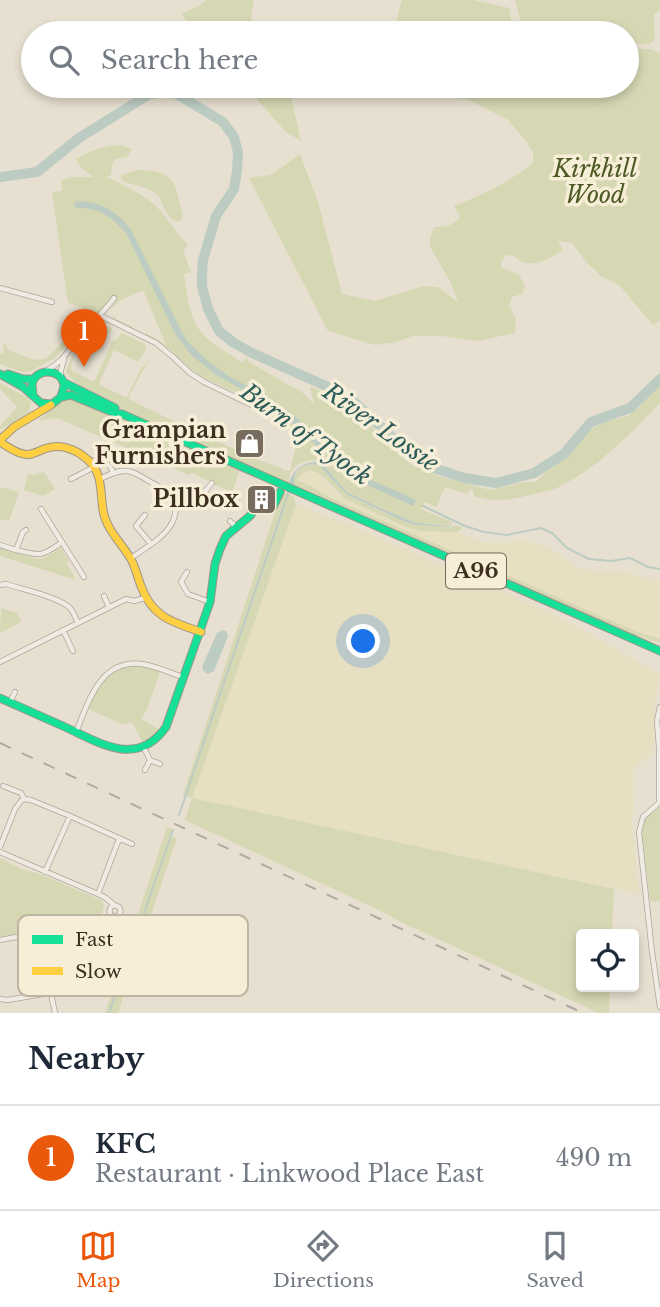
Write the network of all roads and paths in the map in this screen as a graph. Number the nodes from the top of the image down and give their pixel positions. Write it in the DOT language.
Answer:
graph roads {
  1 [pos="0,288"];
  2 [pos="114,298"];
  3 [pos="52,302"];
  4 [pos="101,316"];
  5 [pos="64,359"];
  6 [pos="45,371"];
  7 [pos="0,372"];
  8 [pos="33,379"];
  9 [pos="62,380"];
  10 [pos="61,397"];
  11 [pos="35,398"];
  12 [pos="52,404"];
  13 [pos="257,407"];
  14 [pos="122,414"];
  15 [pos="32,416"];
  16 [pos="0,441"];
  17 [pos="92,464"];
  18 [pos="113,473"];
  19 [pos="71,479"];
  20 [pos="100,479"];
  21 [pos="212,483"];
  22 [pos="286,490"];
  23 [pos="204,492"];
  24 [pos="212,498"];
  25 [pos="175,507"];
  26 [pos="41,509"];
  27 [pos="145,515"];
  28 [pos="26,530"];
  29 [pos="61,543"];
  30 [pos="151,544"];
  31 [pos="0,545"];
  32 [pos="16,550"];
  33 [pos="131,558"];
  34 [pos="187,572"];
  35 [pos="84,577"];
  36 [pos="0,585"];
  37 [pos="104,596"];
  38 [pos="145,598"];
  39 [pos="210,602"];
  40 [pos="109,607"];
  41 [pos="78,623"];
  42 [pos="63,631"];
  43 [pos="201,632"];
  44 [pos="660,651"];
  45 [pos="73,652"];
  46 [pos="0,662"];
  47 [pos="183,677"];
  48 [pos="15,692"];
  49 [pos="0,698"];
  50 [pos="10,702"];
  51 [pos="660,707"];
  52 [pos="76,733"];
  53 [pos="659,743"];
  54 [pos="144,748"];
  55 [pos="150,760"];
  56 [pos="160,764"];
  57 [pos="145,770"];
  58 [pos="3,786"];
  59 [pos="24,799"];
  60 [pos="70,816"];
  61 [pos="119,839"];
  62 [pos="132,844"];
  63 [pos="0,849"];
  64 [pos="45,872"];
  65 [pos="98,894"];
  66 [pos="114,905"];
  67 [pos="112,915"];
  68 [pos="118,915"];
  69 [pos="18,937"];
  70 [pos="0,940"];
  71 [pos="32,996"];
  72 [pos="51,996"];
  73 [pos="0,999"];
  74 [pos="660,1007"];
  75 [pos="55,1013"];
  1 -- 3 [label="street"];
  2 -- 4 [label="street"];
  4 -- 5 [label="street"];
  4 -- 13 [label="street"];
  5 -- 6 [label="street"];
  5 -- 9 [label="street"];
  6 -- 8 [label="main road"];
  6 -- 9 [label="main road, A96"];
  7 -- 8 [label="main road"];
  7 -- 11 [label="main road"];
  8 -- 11 [label="main road"];
  9 -- 10 [label="main road"];
  9 -- 14 [label="main road, A96"];
  10 -- 12 [label="main road"];
  10 -- 14 [label="main road, A96"];
  11 -- 12 [label="main road"];
  11 -- 15 [label="main road"];
  12 -- 15 [label="main road"];
  14 -- 22 [label="main road, A96"];
  15 -- 16 [label="main road"];
  16 -- 17 [label="main road"];
  17 -- 18 [label="street"];
  17 -- 19 [label="street"];
  17 -- 20 [label="main road"];
  18 -- 20 [label="street"];
  18 -- 25 [label="street"];
  20 -- 33 [label="main road"];
  21 -- 23 [label="street"];
  22 -- 39 [label="main road"];
  22 -- 44 [label="main road, A96"];
  23 -- 24 [label="street"];
  23 -- 25 [label="street"];
  25 -- 30 [label="street"];
  26 -- 29 [label="street"];
  27 -- 30 [label="street"];
  28 -- 32 [label="street"];
  29 -- 32 [label="street"];
  29 -- 35 [label="street"];
  30 -- 33 [label="street"];
  31 -- 32 [label="street"];
  33 -- 38 [label="main road"];
  34 -- 39 [label="street"];
  36 -- 41 [label="street"];
  37 -- 40 [label="street"];
  38 -- 40 [label="street"];
  38 -- 43 [label="main road"];
  39 -- 43 [label="main road"];
  40 -- 41 [label="street"];
  41 -- 42 [label="street"];
  42 -- 45 [label="street"];
  42 -- 46 [label="street"];
  43 -- 47 [label="main road"];
  47 -- 52 [label="street"];
  47 -- 54 [label="main road"];
  48 -- 50 [label="street"];
  49 -- 50 [label="main road"];
  50 -- 52 [label="main road"];
  51 -- 53 [label="street"];
  52 -- 54 [label="main road"];
  53 -- 74 [label="street"];
  54 -- 55 [label="street"];
  55 -- 56 [label="street"];
  55 -- 57 [label="street"];
  58 -- 59 [label="street"];
  59 -- 60 [label="street"];
  59 -- 63 [label="street"];
  60 -- 61 [label="street"];
  60 -- 64 [label="street"];
  61 -- 62 [label="street"];
  61 -- 65 [label="street"];
  63 -- 64 [label="street"];
  64 -- 65 [label="street"];
  65 -- 66 [label="street"];
  66 -- 67 [label="street"];
  66 -- 68 [label="street"];
  69 -- 70 [label="street"];
  71 -- 73 [label="street"];
  72 -- 75 [label="street"];
}
